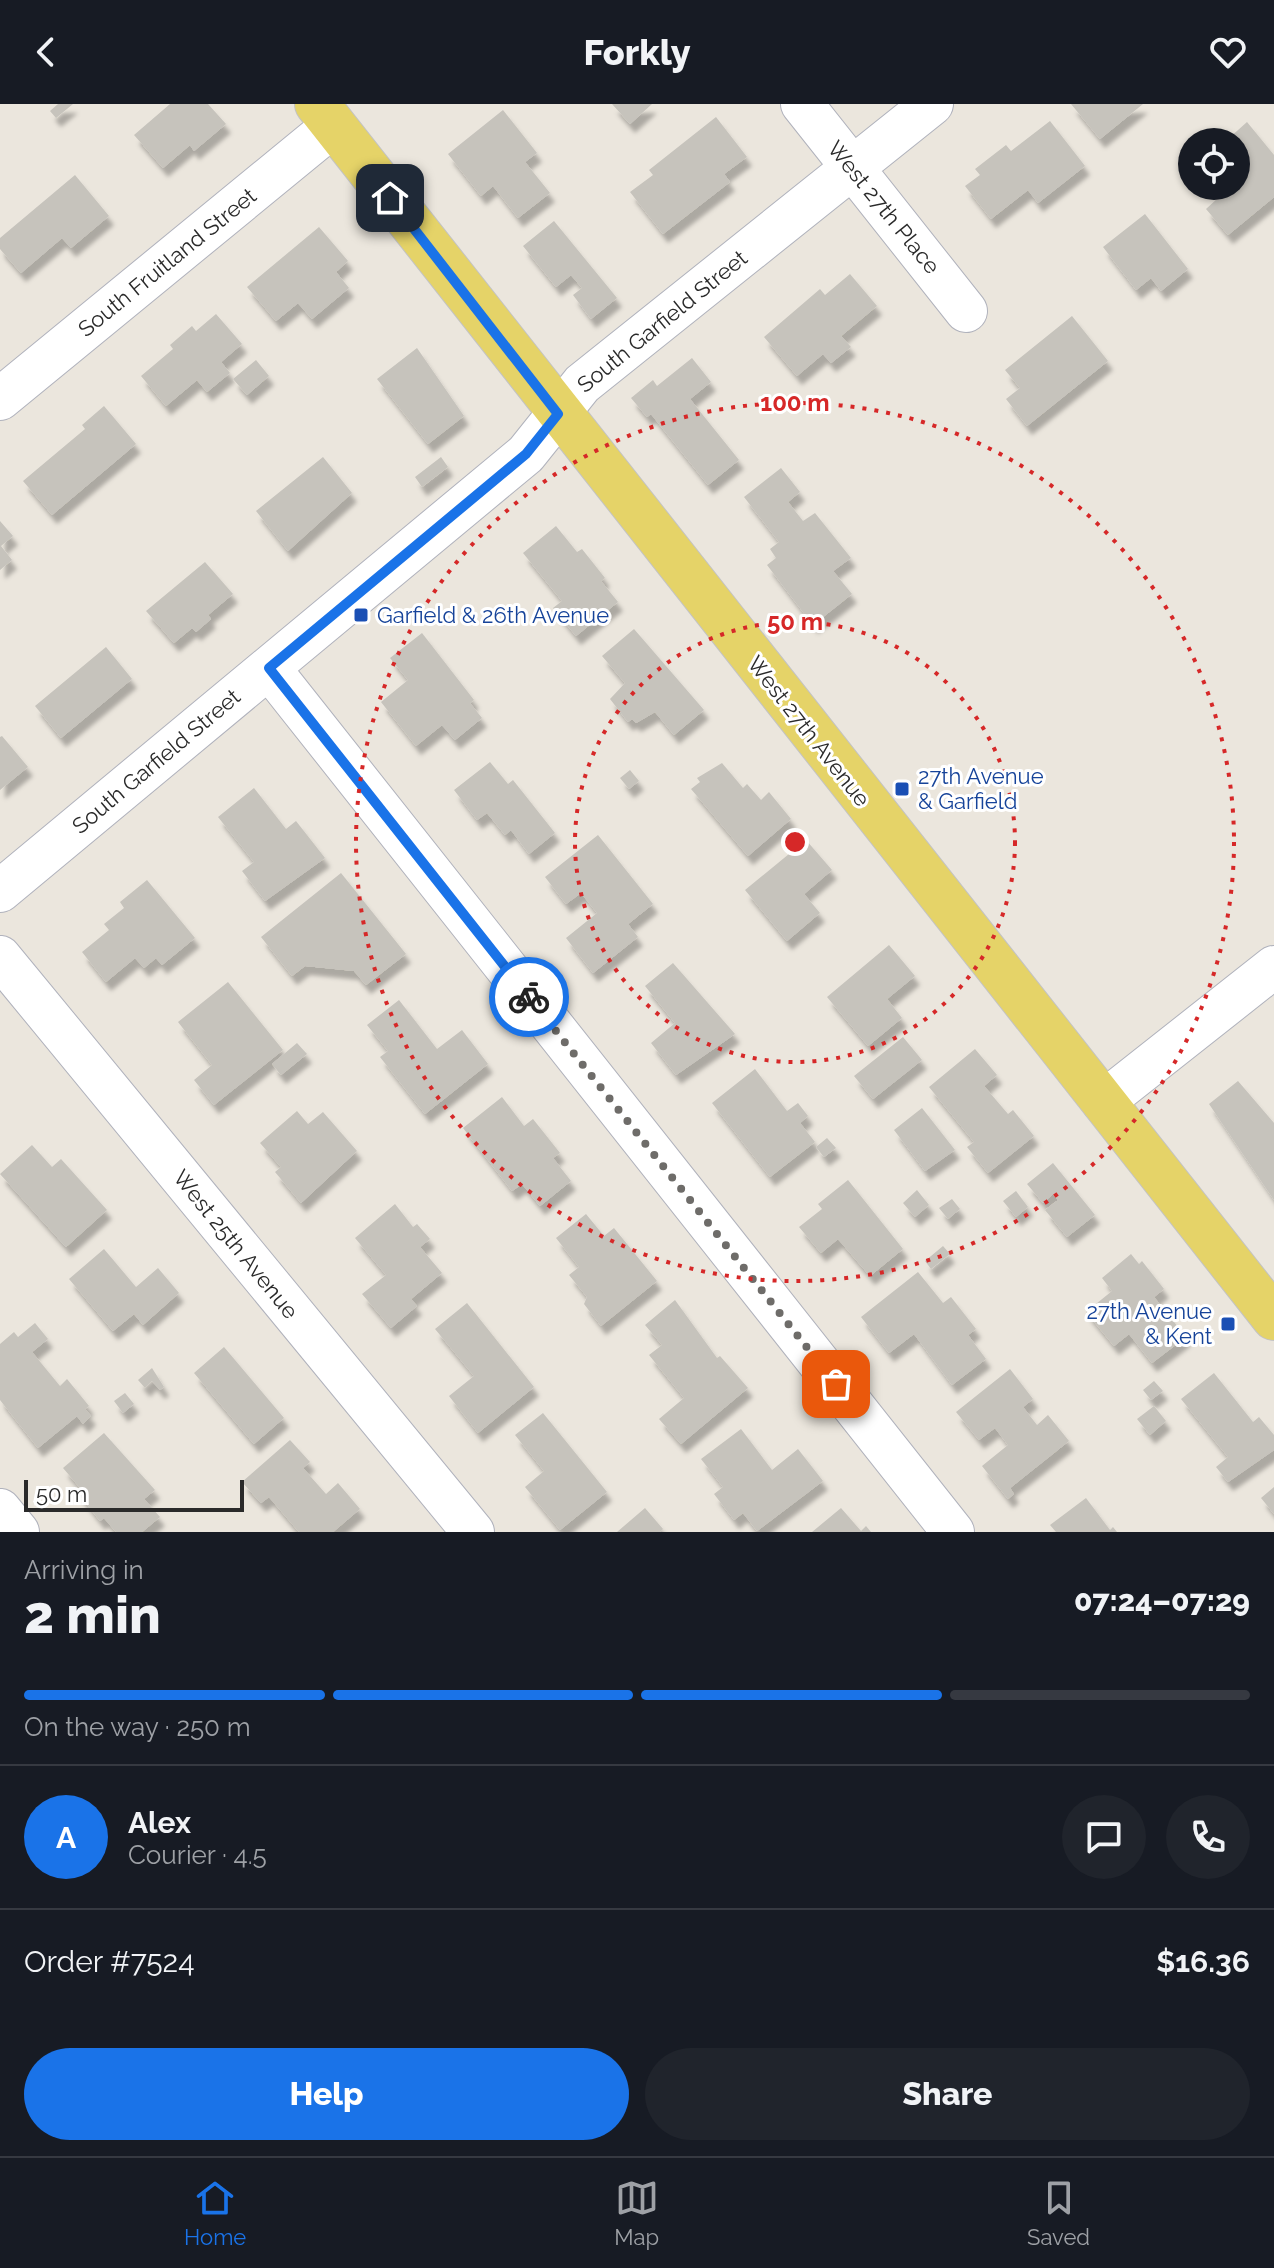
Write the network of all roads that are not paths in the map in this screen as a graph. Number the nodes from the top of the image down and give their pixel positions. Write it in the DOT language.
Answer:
graph roads {
  1 [pos="802,104"];
  2 [pos="932,104"];
  3 [pos="325,115"];
  4 [pos="852,167"];
  5 [pos="966,311"];
  6 [pos="0,399"];
  7 [pos="558,414"];
  8 [pos="269,668"];
  9 [pos="0,891"];
  10 [pos="0,957"];
  11 [pos="1274,967"];
  12 [pos="1103,1102"];
  13 [pos="1274,1318"];
  14 [pos="0,1510"];
  15 [pos="18,1532"];
  16 [pos="473,1532"];
  17 [pos="953,1532"];
  1 -- 4 [label="street, West 27th Place"];
  2 -- 4 [label="street, South Garfield Street"];
  3 -- 6 [label="street, South Fruitland Street"];
  3 -- 7 [label="main road, West 27th Avenue"];
  4 -- 5 [label="street, West 27th Place"];
  4 -- 7 [label="street, South Garfield Street"];
  7 -- 8 [label="street, South Garfield Street"];
  7 -- 12 [label="main road, West 27th Avenue"];
  8 -- 9 [label="street, South Garfield Street"];
  8 -- 17 [label="street"];
  10 -- 16 [label="street, West 25th Avenue"];
  11 -- 12 [label="street"];
  12 -- 13 [label="main road, West 27th Avenue"];
  14 -- 15 [label="street"];
}
